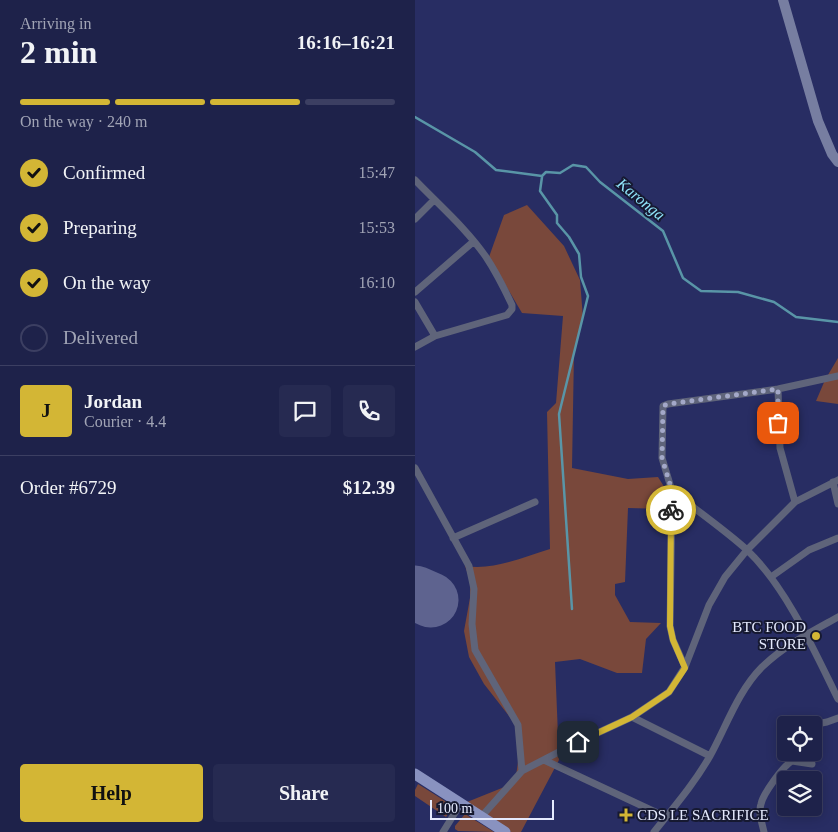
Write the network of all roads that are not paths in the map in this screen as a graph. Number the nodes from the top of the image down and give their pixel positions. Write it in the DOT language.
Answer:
graph roads {
  1 [pos="783,0"];
  2 [pos="838,162"];
  3 [pos="415,180"];
  4 [pos="434,200"];
  5 [pos="415,219"];
  6 [pos="473,242"];
  7 [pos="415,292"];
  8 [pos="415,302"];
  9 [pos="435,336"];
  10 [pos="415,347"];
  11 [pos="838,376"];
  12 [pos="778,389"];
  13 [pos="415,468"];
  14 [pos="836,481"];
  15 [pos="672,491"];
  16 [pos="535,502"];
  17 [pos="795,502"];
  18 [pos="838,504"];
  19 [pos="453,538"];
  20 [pos="838,538"];
  21 [pos="747,550"];
  22 [pos="771,577"];
  23 [pos="838,617"];
  24 [pos="806,634"];
  25 [pos="685,668"];
  26 [pos="838,699"];
  27 [pos="632,717"];
  28 [pos="838,718"];
  29 [pos="822,723"];
  30 [pos="710,756"];
  31 [pos="545,760"];
  32 [pos="811,764"];
  33 [pos="523,771"];
  34 [pos="416,777"];
  35 [pos="461,803"];
  36 [pos="481,817"];
  37 [pos="666,817"];
  38 [pos="443,832"];
  39 [pos="505,832"];
  40 [pos="654,832"];
  41 [pos="764,832"];
  1 -- 2 [label="street"];
  3 -- 4 [label="street"];
  4 -- 5 [label="street"];
  4 -- 6 [label="street"];
  6 -- 7 [label="street"];
  6 -- 9 [label="street"];
  8 -- 9 [label="street"];
  9 -- 10 [label="street"];
  11 -- 12 [label="street"];
  12 -- 15 [label="street"];
  12 -- 17 [label="street"];
  13 -- 19 [label="street"];
  14 -- 17 [label="street"];
  14 -- 18 [label="street"];
  15 -- 21 [label="street"];
  15 -- 25 [label="street"];
  16 -- 19 [label="street"];
  17 -- 21 [label="street"];
  19 -- 33 [label="street"];
  20 -- 22 [label="street"];
  21 -- 22 [label="street"];
  21 -- 25 [label="street"];
  22 -- 24 [label="street"];
  23 -- 24 [label="street"];
  24 -- 26 [label="street"];
  24 -- 30 [label="street"];
  25 -- 27 [label="street"];
  27 -- 30 [label="street"];
  27 -- 31 [label="street"];
  28 -- 29 [label="street"];
  30 -- 37 [label="street"];
  31 -- 33 [label="street"];
  31 -- 37 [label="street"];
  32 -- 41 [label="street"];
  33 -- 36 [label="street"];
  34 -- 35 [label="main road"];
  35 -- 36 [label="main road"];
  35 -- 38 [label="street"];
  36 -- 39 [label="main road"];
  37 -- 40 [label="street"];
}
